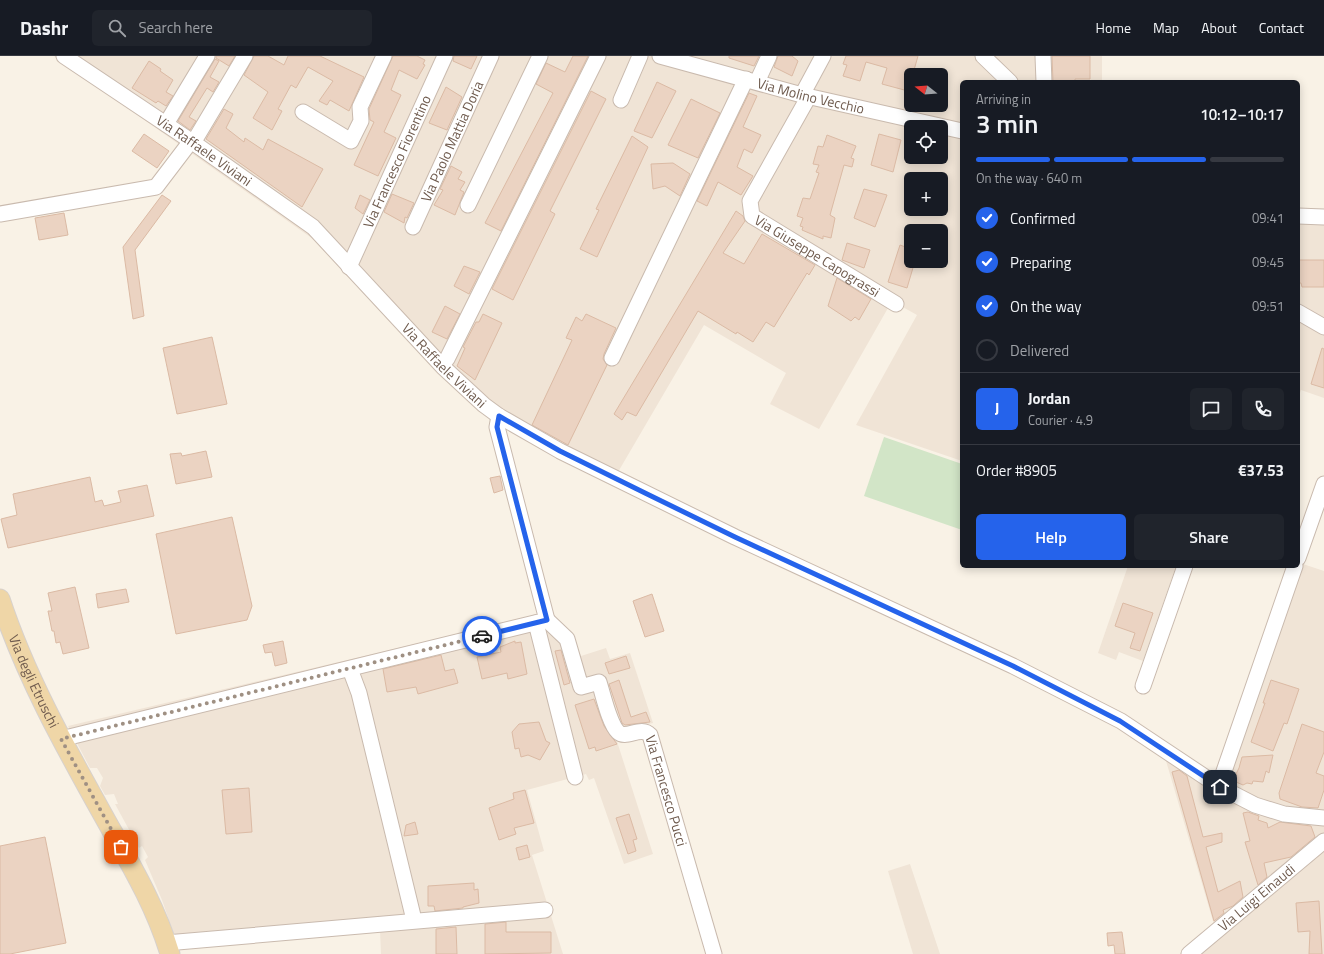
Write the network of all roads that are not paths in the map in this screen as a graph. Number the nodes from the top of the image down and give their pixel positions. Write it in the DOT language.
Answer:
graph roads {
  1 [pos="64,56"];
  2 [pos="207,56"];
  3 [pos="245,56"];
  4 [pos="384,56"];
  5 [pos="445,56"];
  6 [pos="491,56"];
  7 [pos="540,56"];
  8 [pos="598,56"];
  9 [pos="640,56"];
  10 [pos="660,56"];
  11 [pos="769,56"];
  12 [pos="823,56"];
  13 [pos="983,56"];
  14 [pos="1043,56"];
  15 [pos="1008,80"];
  16 [pos="1044,80"];
  17 [pos="751,81"];
  18 [pos="806,95"];
  19 [pos="621,100"];
  20 [pos="303,112"];
  21 [pos="166,124"];
  22 [pos="960,131"];
  23 [pos="192,142"];
  24 [pos="468,204"];
  25 [pos="0,214"];
  26 [pos="1300,216"];
  27 [pos="1324,217"];
  28 [pos="412,227"];
  29 [pos="349,267"];
  30 [pos="896,304"];
  31 [pos="1300,313"];
  32 [pos="1324,327"];
  33 [pos="612,358"];
  34 [pos="447,359"];
  35 [pos="499,416"];
  36 [pos="1324,484"];
  37 [pos="1300,552"];
  38 [pos="1184,568"];
  39 [pos="1294,568"];
  40 [pos="0,599"];
  41 [pos="542,622"];
  42 [pos="350,669"];
  43 [pos="1143,686"];
  44 [pos="61,739"];
  45 [pos="1222,776"];
  46 [pos="575,777"];
  47 [pos="1324,818"];
  48 [pos="1324,841"];
  49 [pos="545,910"];
  50 [pos="414,920"];
  51 [pos="168,948"];
  52 [pos="714,954"];
  53 [pos="1189,954"];
  1 -- 21 [label="street, Via Raffaele Viviani"];
  2 -- 21 [label="street"];
  3 -- 23 [label="street"];
  4 -- 20 [label="street"];
  5 -- 29 [label="street, Via Francesco Fiorentino"];
  6 -- 28 [label="street, Via Paolo Mattia Doria"];
  7 -- 24 [label="street"];
  8 -- 34 [label="street"];
  9 -- 19 [label="street"];
  10 -- 17 [label="street, Via Molino Vecchio"];
  11 -- 17 [label="street"];
  12 -- 18 [label="street"];
  13 -- 15 [label="street"];
  14 -- 16 [label="street"];
  17 -- 18 [label="street, Via Molino Vecchio"];
  17 -- 33 [label="street"];
  18 -- 22 [label="street, Via Molino Vecchio"];
  18 -- 30 [label="street, Via Giuseppe Capograssi"];
  21 -- 23 [label="street, Via Raffaele Viviani"];
  23 -- 25 [label="street"];
  23 -- 29 [label="street, Via Raffaele Viviani"];
  26 -- 27 [label="street"];
  29 -- 35 [label="street, Via Raffaele Viviani"];
  31 -- 32 [label="street"];
  35 -- 41 [label="street"];
  35 -- 47 [label="street, Via Raffaele Viviani"];
  36 -- 37 [label="street"];
  38 -- 43 [label="street"];
  39 -- 45 [label="street"];
  40 -- 44 [label="main road, Via degli Etruschi"];
  41 -- 42 [label="street"];
  41 -- 46 [label="street"];
  41 -- 52 [label="street, Via Francesco Pucci"];
  42 -- 44 [label="street"];
  42 -- 50 [label="street"];
  44 -- 51 [label="main road, Via degli Etruschi"];
  48 -- 53 [label="street, Via Luigi Einaudi"];
  49 -- 50 [label="street"];
  50 -- 51 [label="street"];
}
